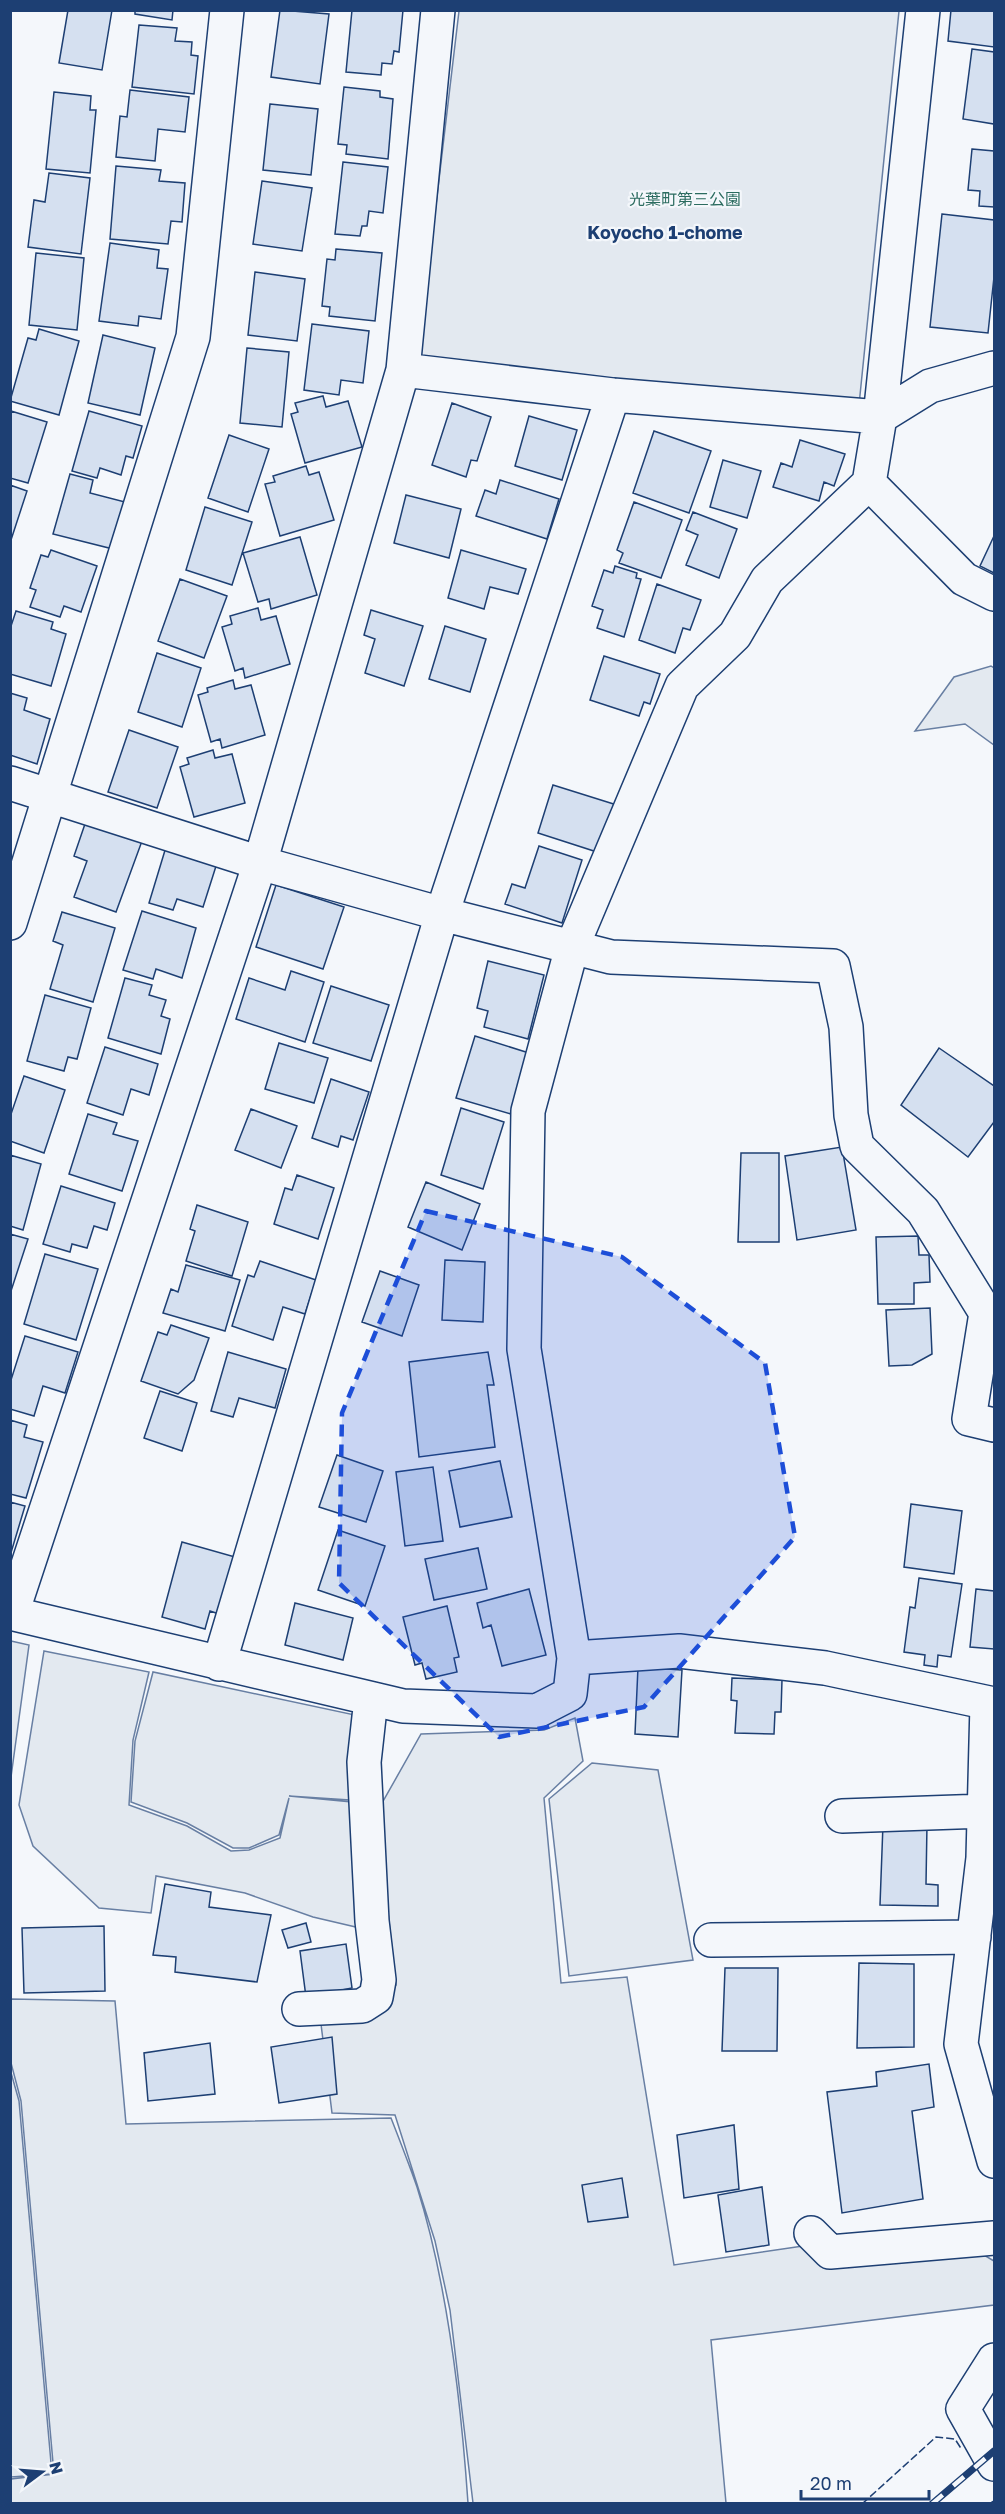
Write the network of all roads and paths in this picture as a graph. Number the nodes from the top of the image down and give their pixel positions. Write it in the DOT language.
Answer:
graph roads {
  1 [pos="227,10"];
  2 [pos="438,10"];
  3 [pos="923,10"];
  4 [pos="994,368"];
  5 [pos="403,370"];
  6 [pos="613,395"];
  7 [pos="880,417"];
  8 [pos="869,483"];
  9 [pos="994,594"];
  10 [pos="10,783"];
  11 [pos="50,796"];
  12 [pos="260,863"];
  13 [pos="442,914"];
  14 [pos="10,923"];
  15 [pos="572,947"];
  16 [pos="994,1425"];
  17 [pos="11,1613"];
  18 [pos="574,1658"];
  19 [pos="219,1664"];
  20 [pos="371,1699"];
  21 [pos="991,1704"];
  22 [pos="985,1810"];
  23 [pos="842,1816"];
  24 [pos="974,1937"];
  25 [pos="711,1940"];
  26 [pos="299,2009"];
  27 [pos="994,2161"];
  28 [pos="811,2232"];
  29 [pos="994,2238"];
  30 [pos="994,2360"];
  31 [pos="994,2464"];
  1 -- 11 [label="street"];
  2 -- 5 [label="street"];
  3 -- 7 [label="street"];
  4 -- 7 [label="street"];
  5 -- 6 [label="street"];
  5 -- 12 [label="street"];
  6 -- 7 [label="street"];
  6 -- 13 [label="street"];
  7 -- 8 [label="street"];
  8 -- 9 [label="street"];
  8 -- 15 [label="street"];
  10 -- 11 [label="street"];
  11 -- 12 [label="street"];
  11 -- 14 [label="street"];
  12 -- 13 [label="street"];
  12 -- 17 [label="street"];
  13 -- 15 [label="street"];
  13 -- 19 [label="street"];
  15 -- 16 [label="street"];
  15 -- 18 [label="street"];
  17 -- 19 [label="street"];
  18 -- 20 [label="street"];
  18 -- 21 [label="street"];
  19 -- 20 [label="street"];
  20 -- 26 [label="street"];
  21 -- 22 [label="street"];
  22 -- 23 [label="street"];
  22 -- 24 [label="street"];
  24 -- 25 [label="street"];
  24 -- 27 [label="street"];
  28 -- 29 [label="street"];
  30 -- 31 [label="street"];
}
